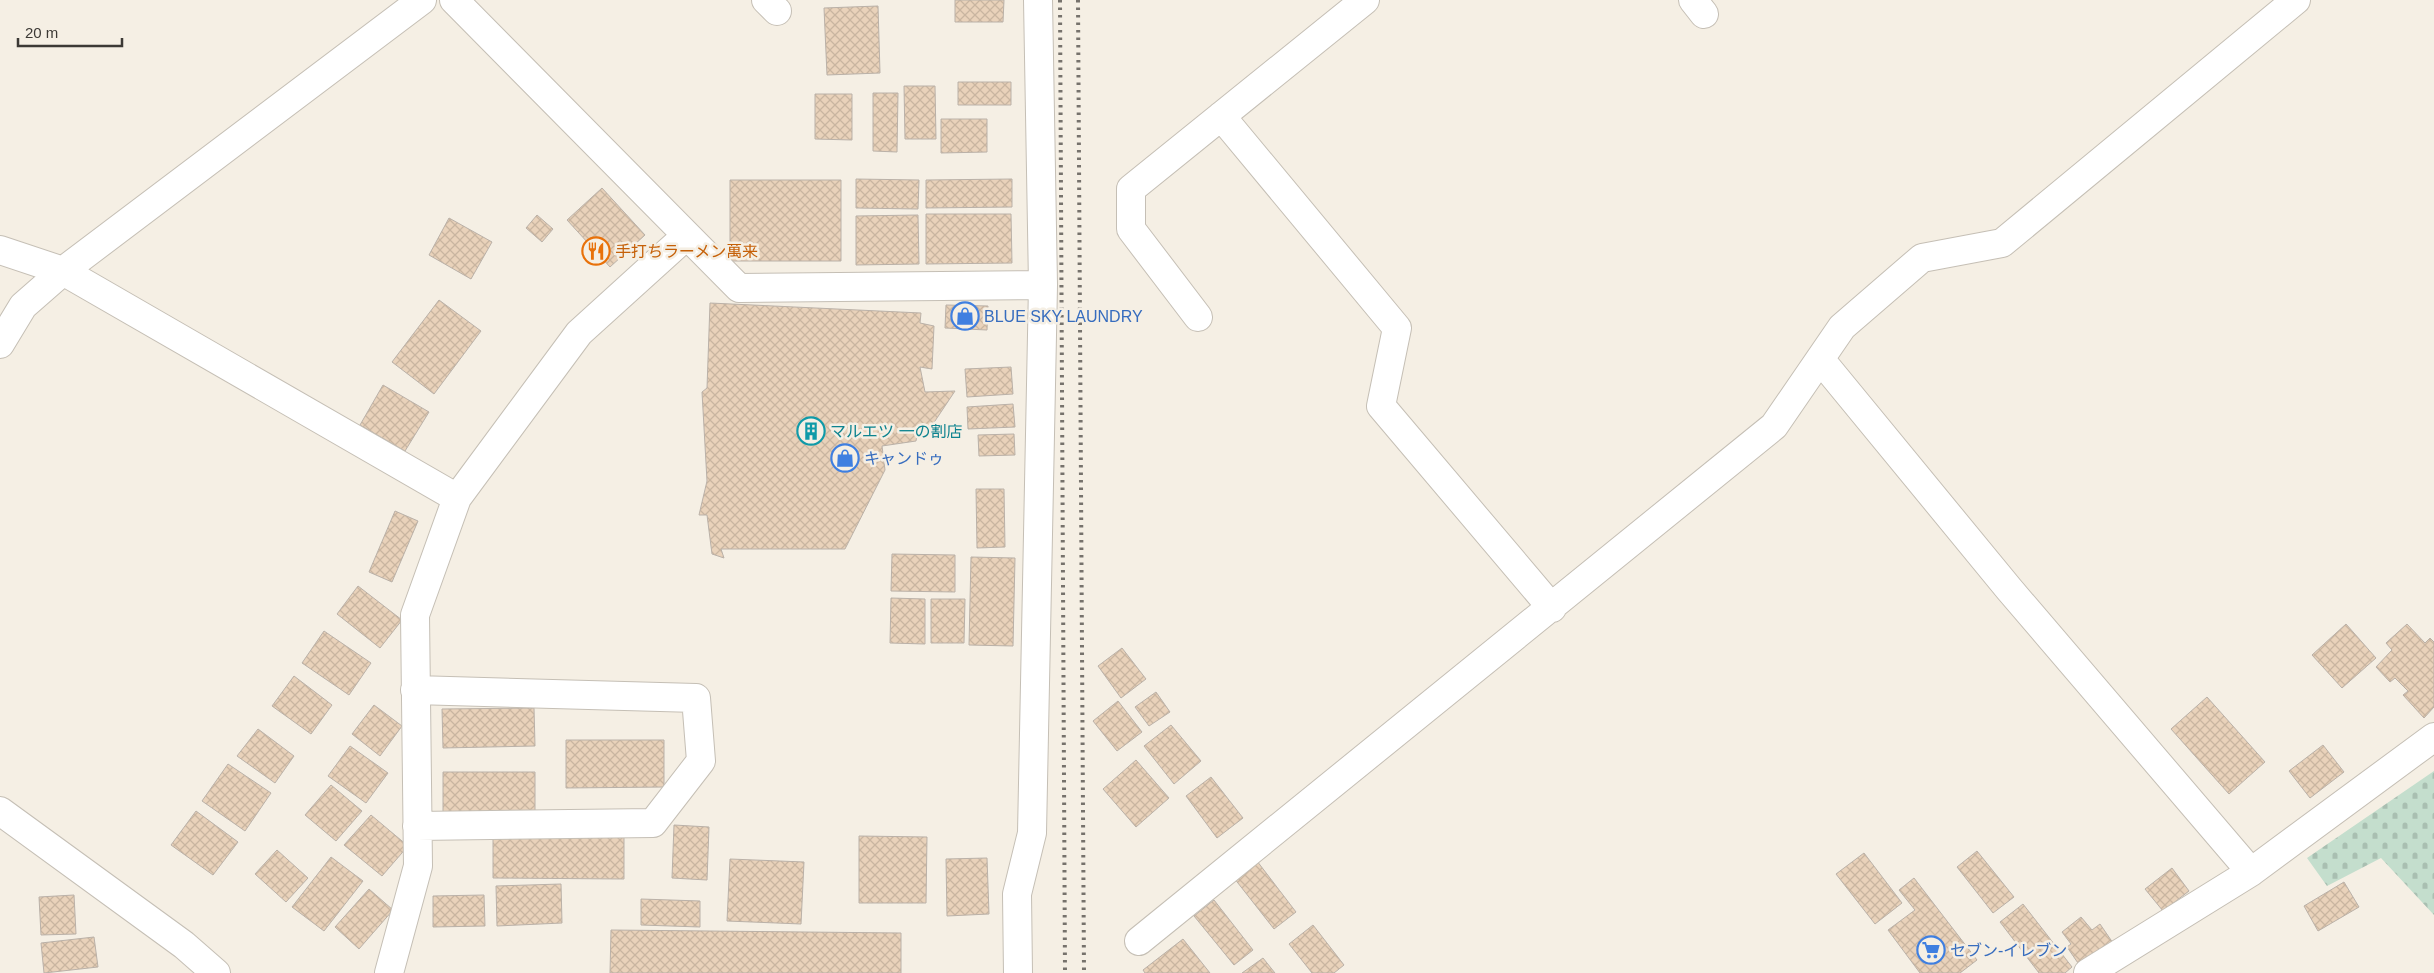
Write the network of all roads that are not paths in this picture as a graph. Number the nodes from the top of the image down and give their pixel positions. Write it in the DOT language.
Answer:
graph roads {
  1 [pos="422,0"];
  2 [pos="454,0"];
  3 [pos="1038,0"];
  4 [pos="1365,0"];
  5 [pos="2296,0"];
  6 [pos="1221,116"];
  7 [pos="686,236"];
  8 [pos="0,250"];
  9 [pos="63,271"];
  10 [pos="1043,285"];
  11 [pos="1198,317"];
  12 [pos="0,344"];
  13 [pos="1820,359"];
  14 [pos="456,498"];
  15 [pos="1552,608"];
  16 [pos="415,690"];
  17 [pos="2434,737"];
  18 [pos="0,811"];
  19 [pos="417,826"];
  20 [pos="2251,872"];
  21 [pos="1139,941"];
  22 [pos="216,973"];
  23 [pos="389,973"];
  24 [pos="1018,973"];
  25 [pos="2088,973"];
  1 -- 9 [label="street"];
  2 -- 7 [label="street"];
  3 -- 10 [label="street"];
  4 -- 6 [label="street"];
  5 -- 13 [label="street"];
  6 -- 11 [label="street"];
  6 -- 15 [label="street"];
  7 -- 10 [label="street"];
  7 -- 14 [label="street"];
  8 -- 9 [label="street"];
  9 -- 12 [label="street"];
  9 -- 14 [label="street"];
  10 -- 24 [label="street"];
  13 -- 15 [label="street"];
  13 -- 20 [label="street"];
  14 -- 16 [label="street"];
  15 -- 21 [label="street"];
  16 -- 19 [label="street"];
  16 -- 19 [label="street"];
  17 -- 20 [label="street"];
  18 -- 22 [label="street"];
  19 -- 23 [label="street"];
  20 -- 25 [label="street"];
}
